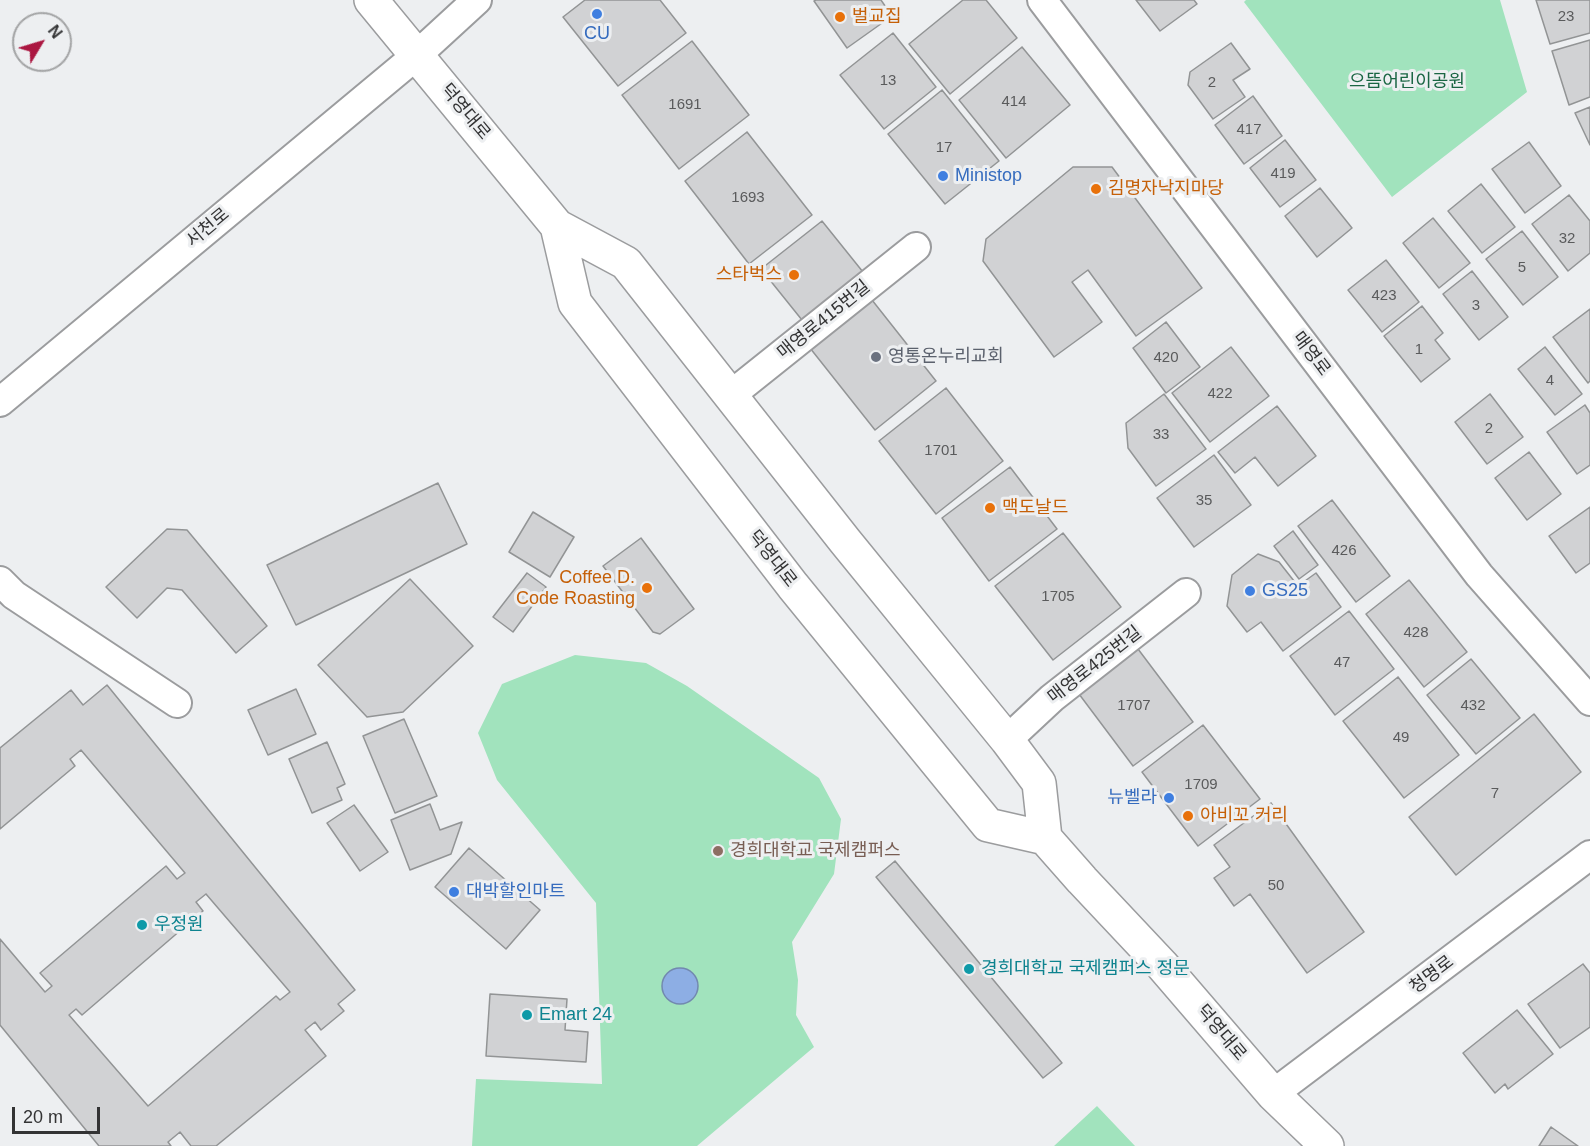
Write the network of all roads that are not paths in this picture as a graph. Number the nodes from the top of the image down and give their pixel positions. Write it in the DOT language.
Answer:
graph roads {
  1 [pos="371,0"];
  2 [pos="477,0"];
  3 [pos="1042,0"];
  4 [pos="417,55"];
  5 [pos="557,226"];
  6 [pos="916,247"];
  7 [pos="732,394"];
  8 [pos="0,402"];
  9 [pos="0,581"];
  10 [pos="1186,593"];
  11 [pos="1590,701"];
  12 [pos="177,703"];
  13 [pos="1007,740"];
  14 [pos="1045,838"];
  15 [pos="1590,855"];
  16 [pos="1273,1094"];
  17 [pos="1327,1146"];
  1 -- 4 [label="main road, 덕영대로"];
  2 -- 4 [label="street, 서천로"];
  3 -- 11 [label="street, 매영로"];
  4 -- 5 [label="main road, 덕영대로"];
  4 -- 8 [label="street, 서천로"];
  5 -- 7 [label="main road, 덕영대로"];
  5 -- 14 [label="main road, 덕영대로"];
  6 -- 7 [label="street, 매영로415번길"];
  7 -- 13 [label="main road, 덕영대로"];
  9 -- 12 [label="street"];
  10 -- 13 [label="street, 매영로425번길"];
  13 -- 14 [label="main road, 덕영대로"];
  14 -- 16 [label="main road, 덕영대로"];
  15 -- 16 [label="street, 청명로"];
  16 -- 17 [label="main road, 덕영대로"];
}
